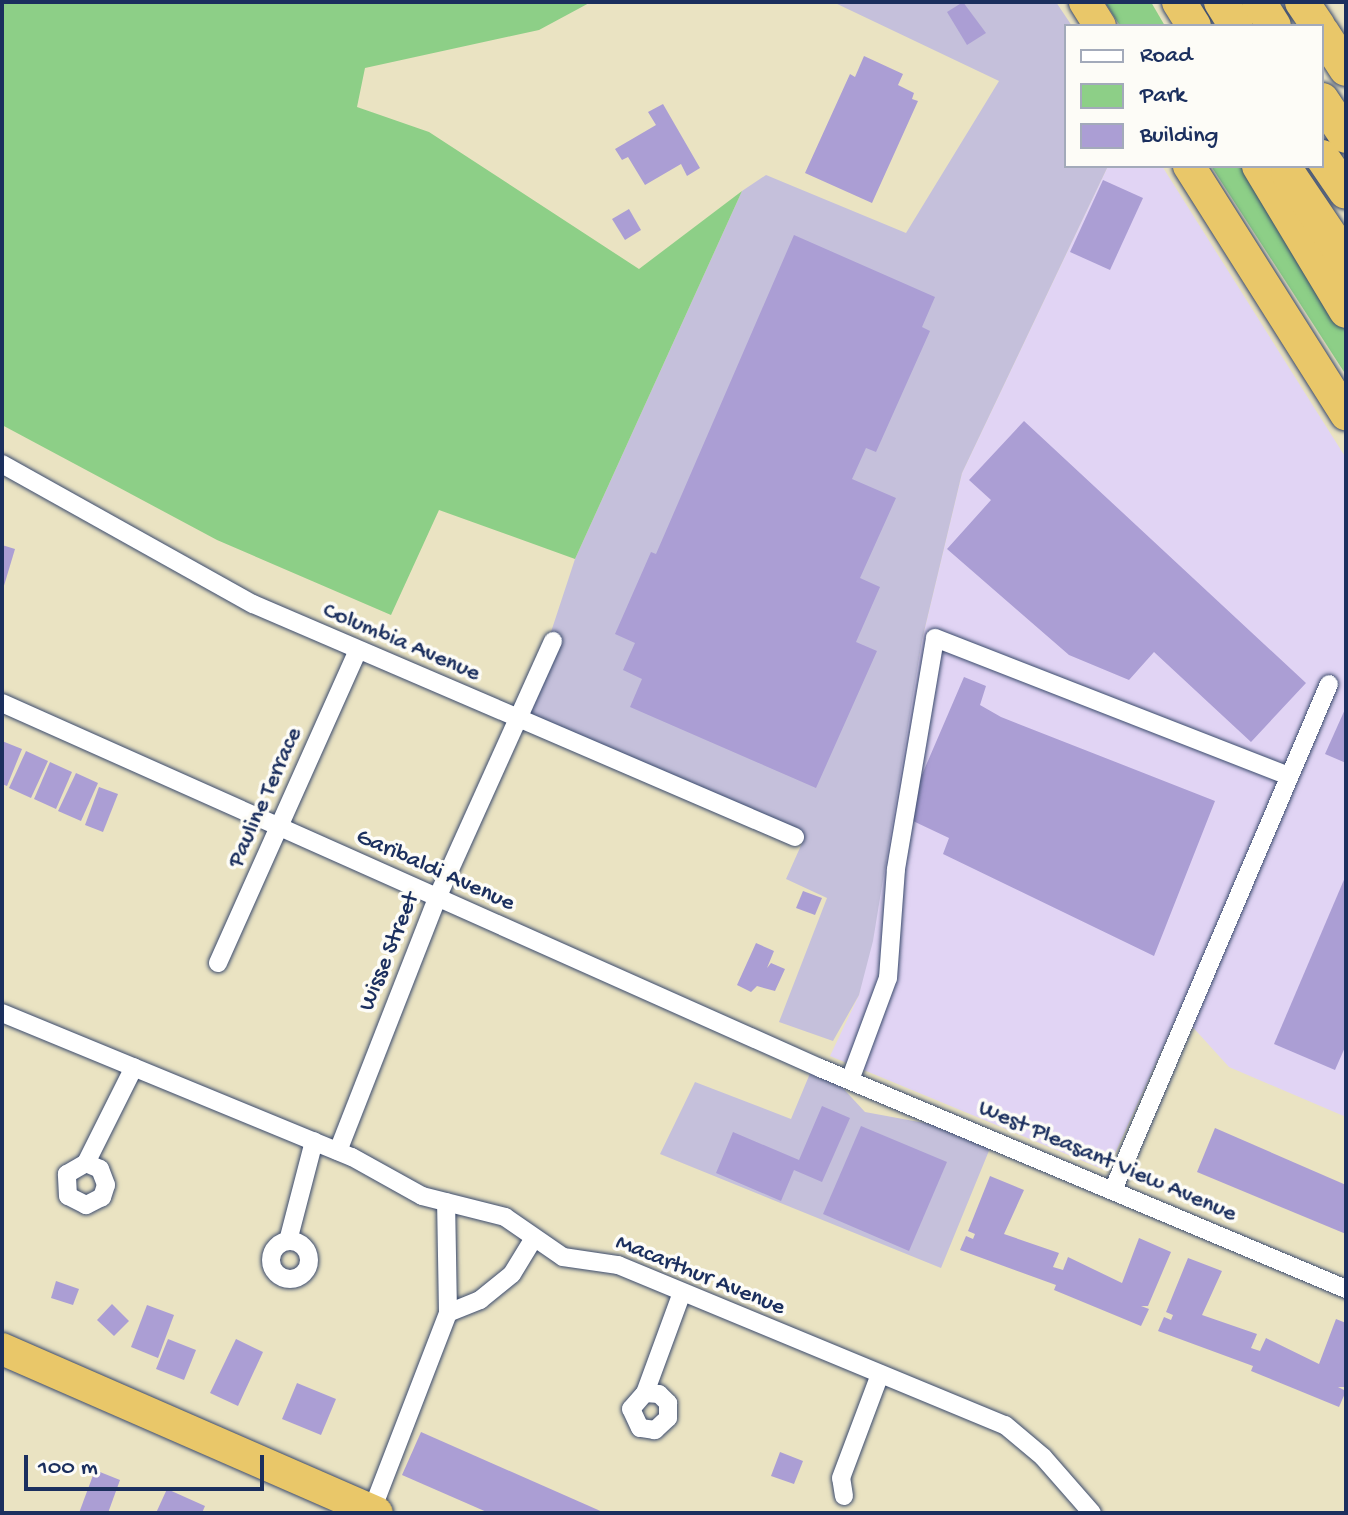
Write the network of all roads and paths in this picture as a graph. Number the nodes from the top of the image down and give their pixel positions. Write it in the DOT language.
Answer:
graph roads {
  1 [pos="1085,2"];
  2 [pos="1162,2"];
  3 [pos="1179,2"];
  4 [pos="1221,2"];
  5 [pos="1259,2"];
  6 [pos="1302,2"];
  7 [pos="1099,24"];
  8 [pos="1175,24"];
  9 [pos="1193,24"];
  10 [pos="1235,24"];
  11 [pos="1273,24"];
  12 [pos="1317,24"];
  13 [pos="1324,35"];
  14 [pos="1346,69"];
  15 [pos="1324,103"];
  16 [pos="1346,136"];
  17 [pos="1324,160"];
  18 [pos="1190,168"];
  19 [pos="1260,168"];
  20 [pos="1285,168"];
  21 [pos="1346,192"];
  22 [pos="1346,259"];
  23 [pos="1346,311"];
  24 [pos="1318,371"];
  25 [pos="1346,414"];
  26 [pos="1346,421"];
  27 [pos="2,464"];
  28 [pos="553,641"];
  29 [pos="357,652"];
  30 [pos="1329,684"];
  31 [pos="2,703"];
  32 [pos="518,719"];
  33 [pos="1289,776"];
  34 [pos="279,826"];
  35 [pos="795,837"];
  36 [pos="437,898"];
  37 [pos="218,963"];
  38 [pos="2,1013"];
  39 [pos="134,1067"];
  40 [pos="850,1080"];
  41 [pos="314,1141"];
  42 [pos="338,1151"];
  43 [pos="86,1163"];
  44 [pos="1113,1190"];
  45 [pos="446,1202"];
  46 [pos="534,1238"];
  47 [pos="288,1241"];
  48 [pos="1346,1289"];
  49 [pos="681,1295"];
  50 [pos="448,1313"];
  51 [pos="2,1349"];
  52 [pos="2,1372"];
  53 [pos="880,1374"];
  54 [pos="645,1393"];
  55 [pos="844,1496"];
  56 [pos="377,1512"];
  57 [pos="322,1513"];
  58 [pos="1092,1513"];
  1 -- 7 [label="highway"];
  2 -- 8 [label="highway"];
  3 -- 9 [label="highway"];
  4 -- 10 [label="highway"];
  5 -- 11 [label="highway"];
  6 -- 12 [label="highway"];
  13 -- 14 [label="highway"];
  15 -- 16 [label="highway"];
  17 -- 21 [label="highway"];
  18 -- 24 [label="highway"];
  19 -- 23 [label="highway"];
  20 -- 22 [label="highway"];
  24 -- 25 [label="highway"];
  24 -- 26 [label="highway"];
  27 -- 29 [label="street, Columbia Avenue"];
  28 -- 32 [label="street, Wisse Street"];
  29 -- 32 [label="street, Columbia Avenue"];
  29 -- 34 [label="street, Pauline Terrace"];
  30 -- 33 [label="street"];
  31 -- 34 [label="street, Garibaldi Avenue"];
  32 -- 35 [label="street, Columbia Avenue"];
  32 -- 36 [label="street, Wisse Street"];
  33 -- 40 [label="street"];
  33 -- 44 [label="street"];
  34 -- 36 [label="street, Garibaldi Avenue"];
  34 -- 37 [label="street, Pauline Terrace"];
  36 -- 40 [label="street, Garibaldi Avenue"];
  36 -- 42 [label="street, Wisse Street"];
  38 -- 39 [label="street, Macarthur Avenue"];
  39 -- 41 [label="street, Macarthur Avenue"];
  39 -- 43 [label="street"];
  40 -- 44 [label="street, West Pleasant View Avenue"];
  41 -- 42 [label="street, Macarthur Avenue"];
  41 -- 47 [label="street"];
  42 -- 45 [label="street, Macarthur Avenue"];
  44 -- 48 [label="street, West Pleasant View Avenue"];
  45 -- 46 [label="street, Macarthur Avenue"];
  45 -- 50 [label="street"];
  46 -- 49 [label="street, Macarthur Avenue"];
  46 -- 50 [label="street"];
  49 -- 53 [label="street, Macarthur Avenue"];
  49 -- 54 [label="street"];
  50 -- 56 [label="street"];
  51 -- 56 [label="highway"];
  52 -- 57 [label="highway"];
  53 -- 55 [label="street"];
  53 -- 58 [label="street, Macarthur Avenue"];
}
